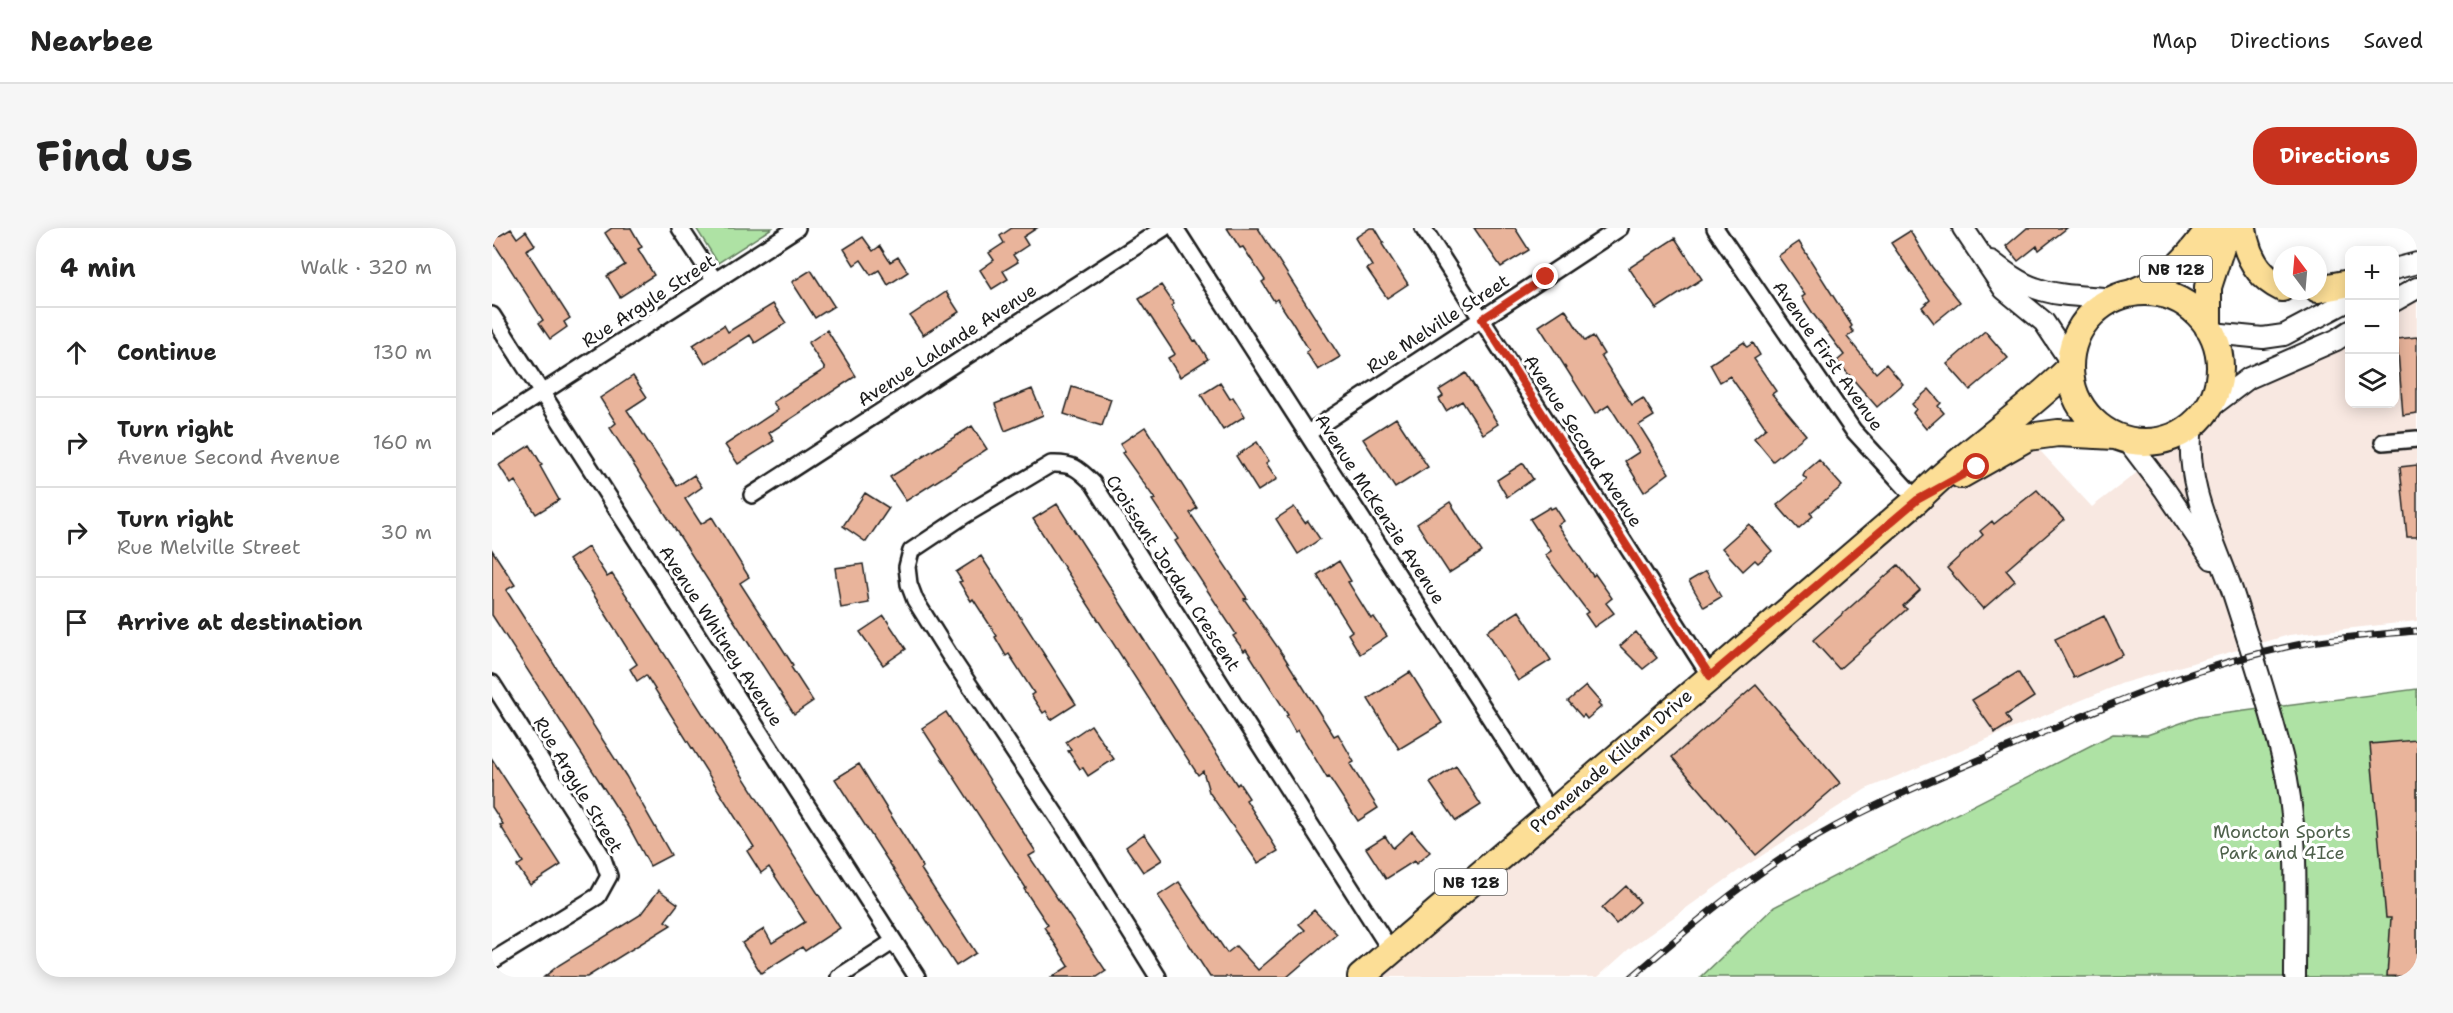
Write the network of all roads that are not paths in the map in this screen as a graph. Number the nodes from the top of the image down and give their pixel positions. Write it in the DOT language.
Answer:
graph roads {
  1 [pos="680,228"];
  2 [pos="797,228"];
  3 [pos="1164,228"];
  4 [pos="1175,228"];
  5 [pos="1423,228"];
  6 [pos="1620,228"];
  7 [pos="1715,228"];
  8 [pos="1962,228"];
  9 [pos="2210,228"];
  10 [pos="2227,228"];
  11 [pos="2243,228"];
  12 [pos="1977,251"];
  13 [pos="2417,263"];
  14 [pos="2399,268"];
  15 [pos="715,281"];
  16 [pos="2273,284"];
  17 [pos="2345,284"];
  18 [pos="2327,287"];
  19 [pos="2417,288"];
  20 [pos="2121,296"];
  21 [pos="2396,300"];
  22 [pos="2345,302"];
  23 [pos="492,315"];
  24 [pos="1482,319"];
  25 [pos="2210,330"];
  26 [pos="2345,334"];
  27 [pos="2070,364"];
  28 [pos="543,393"];
  29 [pos="2198,418"];
  30 [pos="492,425"];
  31 [pos="1308,433"];
  32 [pos="2121,438"];
  33 [pos="2417,439"];
  34 [pos="2383,442"];
  35 [pos="752,495"];
  36 [pos="1917,500"];
  37 [pos="2231,589"];
  38 [pos="1710,676"];
  39 [pos="492,683"];
  40 [pos="1551,813"];
  41 [pos="894,941"];
  42 [pos="1391,951"];
  43 [pos="492,961"];
  44 [pos="839,977"];
  45 [pos="917,977"];
  46 [pos="1158,977"];
  47 [pos="1361,977"];
  48 [pos="2295,977"];
  1 -- 15 [label="street"];
  2 -- 15 [label="street, Rue Argyle Street"];
  3 -- 35 [label="street, Avenue Lalande Avenue"];
  4 -- 31 [label="street, Avenue McKenzie Avenue"];
  5 -- 24 [label="street, Avenue Second Avenue"];
  6 -- 24 [label="street, Rue Melville Street"];
  7 -- 36 [label="street, Avenue First Avenue"];
  8 -- 12 [label="street"];
  9 -- 20 [label="main road, NB 128"];
  10 -- 25 [label="main road, NB 128"];
  11 -- 16 [label="main road"];
  12 -- 20 [label="street"];
  12 -- 27 [label="street"];
  13 -- 14 [label="street"];
  15 -- 28 [label="street, Rue Argyle Street"];
  17 -- 18 [label="main road"];
  19 -- 21 [label="street"];
  20 -- 25 [label="main road"];
  20 -- 27 [label="main road"];
  22 -- 25 [label="street"];
  23 -- 28 [label="street, Avenue Whitney Avenue"];
  24 -- 31 [label="street, Rue Melville Street"];
  24 -- 38 [label="street, Avenue Second Avenue"];
  25 -- 29 [label="main road"];
  26 -- 29 [label="street"];
  27 -- 32 [label="main road"];
  27 -- 36 [label="main road, Promenade Killam Drive / NB 128"];
  28 -- 30 [label="street, Rue Argyle Street"];
  28 -- 41 [label="street, Avenue Whitney Avenue"];
  29 -- 32 [label="main road"];
  29 -- 37 [label="street"];
  31 -- 40 [label="street, Avenue McKenzie Avenue"];
  32 -- 36 [label="main road, Promenade Killam Drive / NB 128"];
  32 -- 37 [label="street"];
  33 -- 34 [label="street"];
  36 -- 38 [label="main road, Promenade Killam Drive / NB 128"];
  37 -- 48 [label="street"];
  38 -- 40 [label="main road, Promenade Killam Drive / NB 128"];
  39 -- 43 [label="street, Rue Argyle Street"];
  40 -- 42 [label="main road, Promenade Killam Drive / NB 128"];
  41 -- 44 [label="street"];
  41 -- 45 [label="street, Avenue Whitney Avenue"];
  42 -- 46 [label="street, Croissant Jordan Crescent"];
  42 -- 47 [label="main road, Promenade Killam Drive / NB 128"];
}
